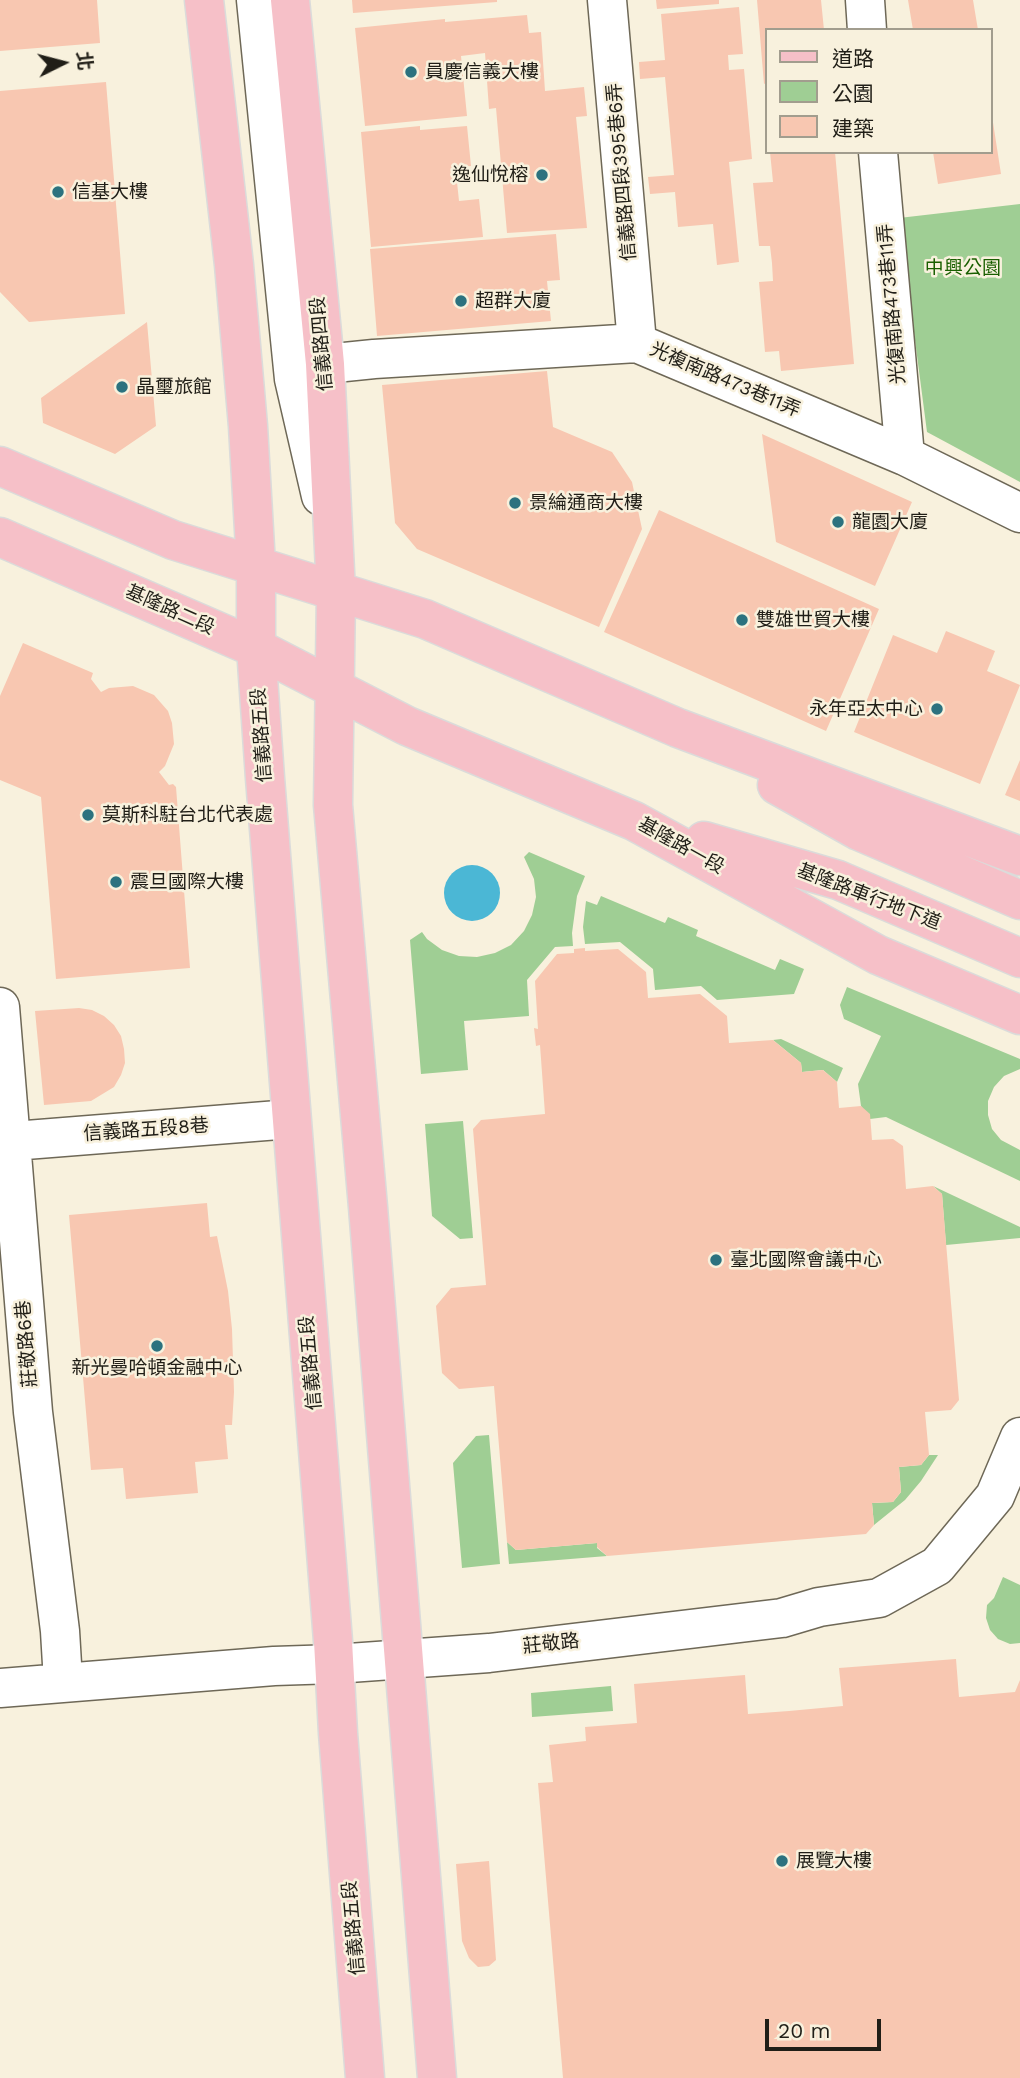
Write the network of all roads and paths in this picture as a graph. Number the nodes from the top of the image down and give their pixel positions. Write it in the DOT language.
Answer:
graph roads {
  1 [pos="204,0"];
  2 [pos="256,0"];
  3 [pos="290,0"];
  4 [pos="607,0"];
  5 [pos="865,0"];
  6 [pos="867,28"];
  7 [pos="878,154"];
  8 [pos="637,343"];
  9 [pos="325,364"];
  10 [pos="0,449"];
  11 [pos="905,456"];
  12 [pos="14,471"];
  13 [pos="1020,513"];
  14 [pos="0,537"];
  15 [pos="256,565"];
  16 [pos="336,592"];
  17 [pos="256,648"];
  18 [pos="336,689"];
  19 [pos="678,728"];
  20 [pos="634,821"];
  21 [pos="1020,856"];
  22 [pos="1020,900"];
  23 [pos="1020,958"];
  24 [pos="0,1007"];
  25 [pos="1020,1015"];
  26 [pos="291,1119"];
  27 [pos="5,1141"];
  28 [pos="1020,1437"];
  29 [pos="403,1660"];
  30 [pos="335,1664"];
  31 [pos="63,1681"];
  32 [pos="0,1688"];
  33 [pos="365,2078"];
  34 [pos="437,2078"];
  1 -- 15 [label="main road"];
  2 -- 16 [label="street"];
  3 -- 9 [label="main road, 信義路四段"];
  4 -- 8 [label="street, 信義路四段395巷6弄"];
  5 -- 6 [label="street"];
  7 -- 11 [label="street, 光復南路473巷11弄"];
  8 -- 9 [label="street, 光複南路473巷11弄"];
  8 -- 11 [label="street, 光複南路473巷11弄"];
  9 -- 16 [label="main road, 信義路四段"];
  10 -- 12 [label="street"];
  11 -- 13 [label="street, 光複南路473巷11弄"];
  12 -- 15 [label="main road"];
  14 -- 17 [label="main road, 基隆路二段"];
  15 -- 16 [label="main road"];
  15 -- 17 [label="main road"];
  16 -- 18 [label="main road, 信義路四段"];
  16 -- 19 [label="main road"];
  17 -- 18 [label="main road, 基隆路二段"];
  17 -- 26 [label="main road, 信義路五段"];
  18 -- 20 [label="main road, 基隆路一段"];
  18 -- 29 [label="main road"];
  19 -- 21 [label="main road"];
  19 -- 22 [label="main road"];
  20 -- 23 [label="main road, 基隆路車行地下道"];
  20 -- 25 [label="main road, 基隆路一段"];
  24 -- 27 [label="street, 莊敬路6巷"];
  26 -- 27 [label="street, 信義路五段8巷"];
  26 -- 30 [label="main road, 信義路五段"];
  27 -- 31 [label="street, 莊敬路6巷"];
  28 -- 29 [label="street, 莊敬路"];
  29 -- 30 [label="street, 莊敬路"];
  29 -- 34 [label="main road"];
  30 -- 31 [label="street, 莊敬路"];
  30 -- 33 [label="main road, 信義路五段"];
  31 -- 32 [label="street, 莊敬路"];
}
